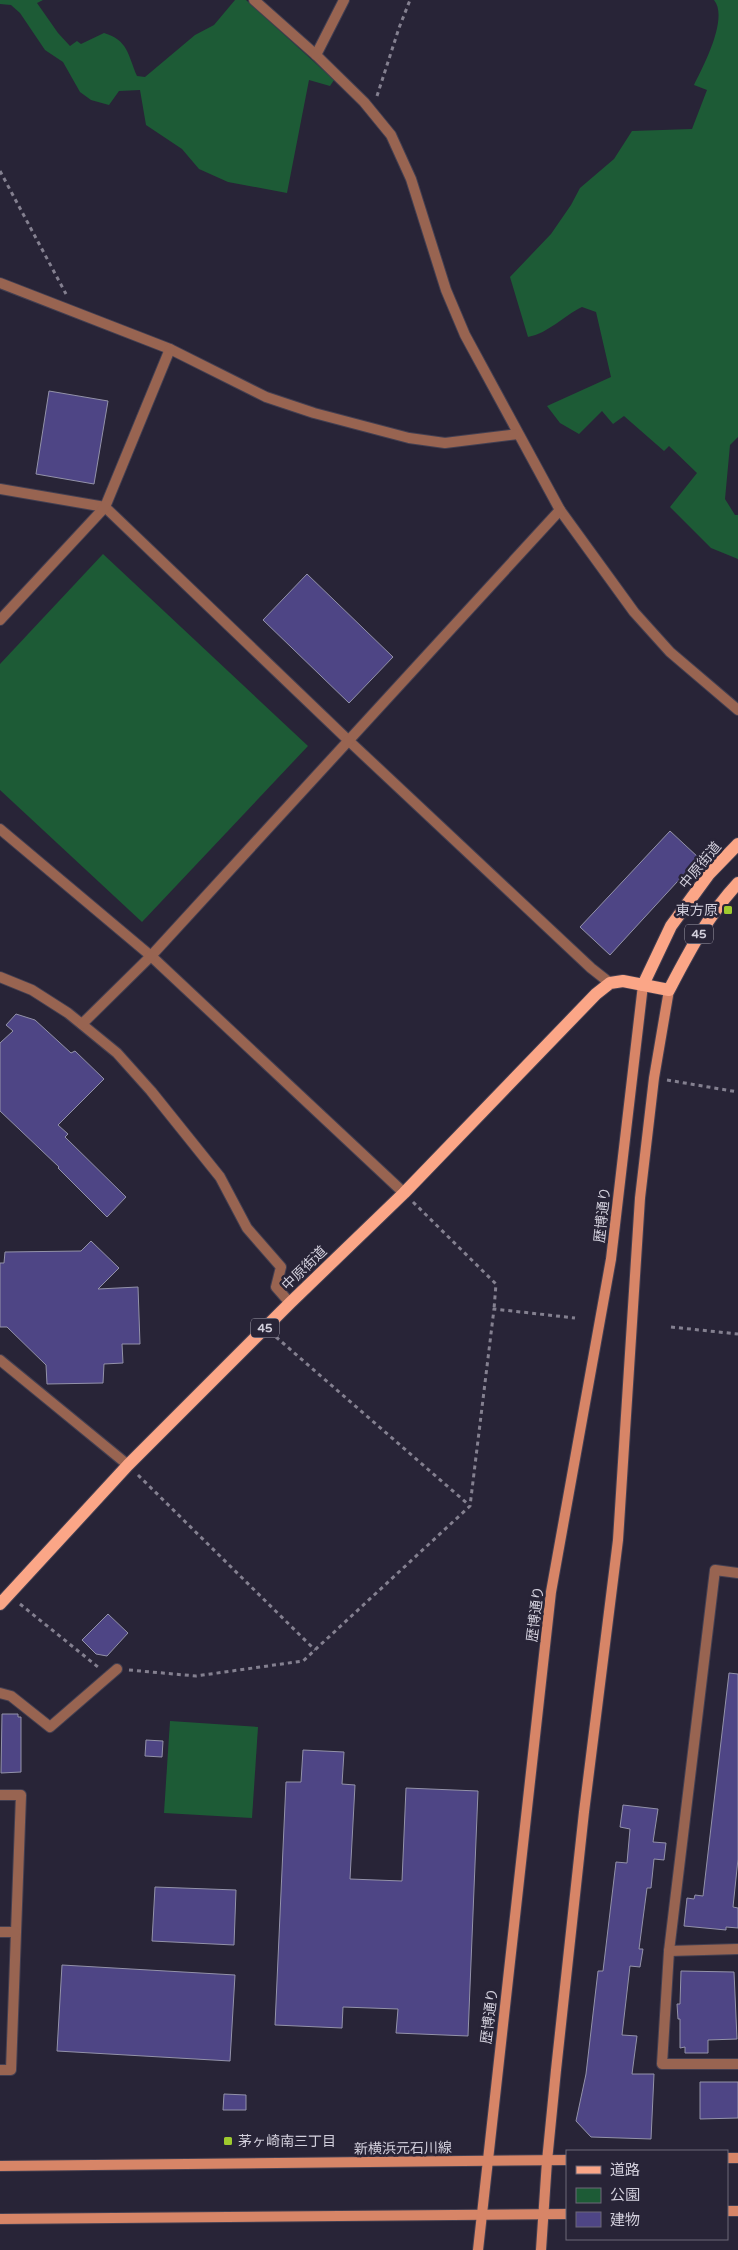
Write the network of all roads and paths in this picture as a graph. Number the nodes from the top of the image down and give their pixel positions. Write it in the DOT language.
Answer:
graph roads {
  1 [pos="254,0"];
  2 [pos="344,0"];
  3 [pos="410,0"];
  4 [pos="316,55"];
  5 [pos="368,106"];
  6 [pos="0,171"];
  7 [pos="0,283"];
  8 [pos="77,314"];
  9 [pos="170,349"];
  10 [pos="518,434"];
  11 [pos="0,489"];
  12 [pos="105,507"];
  13 [pos="560,510"];
  14 [pos="0,620"];
  15 [pos="738,710"];
  16 [pos="348,740"];
  17 [pos="0,829"];
  18 [pos="738,844"];
  19 [pos="738,883"];
  20 [pos="151,956"];
  21 [pos="0,977"];
  22 [pos="610,983"];
  23 [pos="643,984"];
  24 [pos="669,990"];
  25 [pos="82,1024"];
  26 [pos="654,1078"];
  27 [pos="738,1092"];
  28 [pos="404,1193"];
  29 [pos="290,1303"];
  30 [pos="494,1309"];
  31 [pos="574,1318"];
  32 [pos="671,1327"];
  33 [pos="265,1328"];
  34 [pos="738,1334"];
  35 [pos="0,1360"];
  36 [pos="128,1465"];
  37 [pos="470,1506"];
  38 [pos="738,1573"];
  39 [pos="4,1599"];
  40 [pos="316,1650"];
  41 [pos="117,1669"];
  42 [pos="0,1693"];
  43 [pos="0,1795"];
  44 [pos="0,1932"];
  45 [pos="15,1932"];
  46 [pos="738,1949"];
  47 [pos="669,1951"];
  48 [pos="738,2064"];
  49 [pos="0,2070"];
  50 [pos="566,2160"];
  51 [pos="487,2161"];
  52 [pos="547,2161"];
  53 [pos="0,2166"];
  54 [pos="566,2214"];
  55 [pos="482,2215"];
  56 [pos="544,2215"];
  57 [pos="0,2219"];
  58 [pos="478,2250"];
  59 [pos="541,2250"];
  1 -- 4 [label="street"];
  2 -- 4 [label="street"];
  3 -- 5 [label="path"];
  4 -- 5 [label="street"];
  5 -- 10 [label="street"];
  6 -- 8 [label="path"];
  7 -- 8 [label="street"];
  8 -- 9 [label="street"];
  9 -- 10 [label="street"];
  9 -- 12 [label="street"];
  10 -- 13 [label="street"];
  11 -- 12 [label="street"];
  12 -- 14 [label="street"];
  12 -- 16 [label="street"];
  13 -- 15 [label="street"];
  13 -- 16 [label="street"];
  16 -- 20 [label="street"];
  16 -- 22 [label="street"];
  17 -- 20 [label="street"];
  18 -- 23 [label="main road, 中原街道 / 45"];
  19 -- 24 [label="main road, 45"];
  20 -- 25 [label="street"];
  20 -- 28 [label="street"];
  21 -- 25 [label="street"];
  22 -- 23 [label="main road"];
  22 -- 28 [label="main road, 中原街道 / 45"];
  23 -- 24 [label="main road"];
  23 -- 51 [label="street, 歴博通り"];
  24 -- 26 [label="street"];
  25 -- 29 [label="street"];
  26 -- 27 [label="path"];
  26 -- 52 [label="street"];
  28 -- 29 [label="main road, 中原街道 / 45"];
  28 -- 30 [label="path"];
  29 -- 33 [label="main road, 中原街道 / 45"];
  30 -- 31 [label="path"];
  30 -- 37 [label="path"];
  32 -- 34 [label="path"];
  33 -- 36 [label="main road, 中原街道 / 45"];
  33 -- 37 [label="path"];
  35 -- 36 [label="street"];
  36 -- 39 [label="main road, 中原街道 / 45"];
  36 -- 40 [label="path"];
  37 -- 40 [label="path"];
  38 -- 47 [label="street"];
  39 -- 41 [label="path"];
  40 -- 41 [label="path"];
  41 -- 42 [label="street"];
  43 -- 45 [label="street"];
  44 -- 45 [label="street"];
  45 -- 49 [label="street"];
  46 -- 47 [label="street"];
  47 -- 48 [label="street"];
  50 -- 52 [label="street, 新横浜元石川線"];
  51 -- 52 [label="street, 新横浜元石川線"];
  51 -- 53 [label="street, 新横浜元石川線"];
  51 -- 55 [label="street, 歴博通り"];
  52 -- 56 [label="street"];
  54 -- 56 [label="street"];
  55 -- 56 [label="street"];
  55 -- 57 [label="street"];
  55 -- 58 [label="street, 歴博通り"];
  56 -- 59 [label="street"];
}
